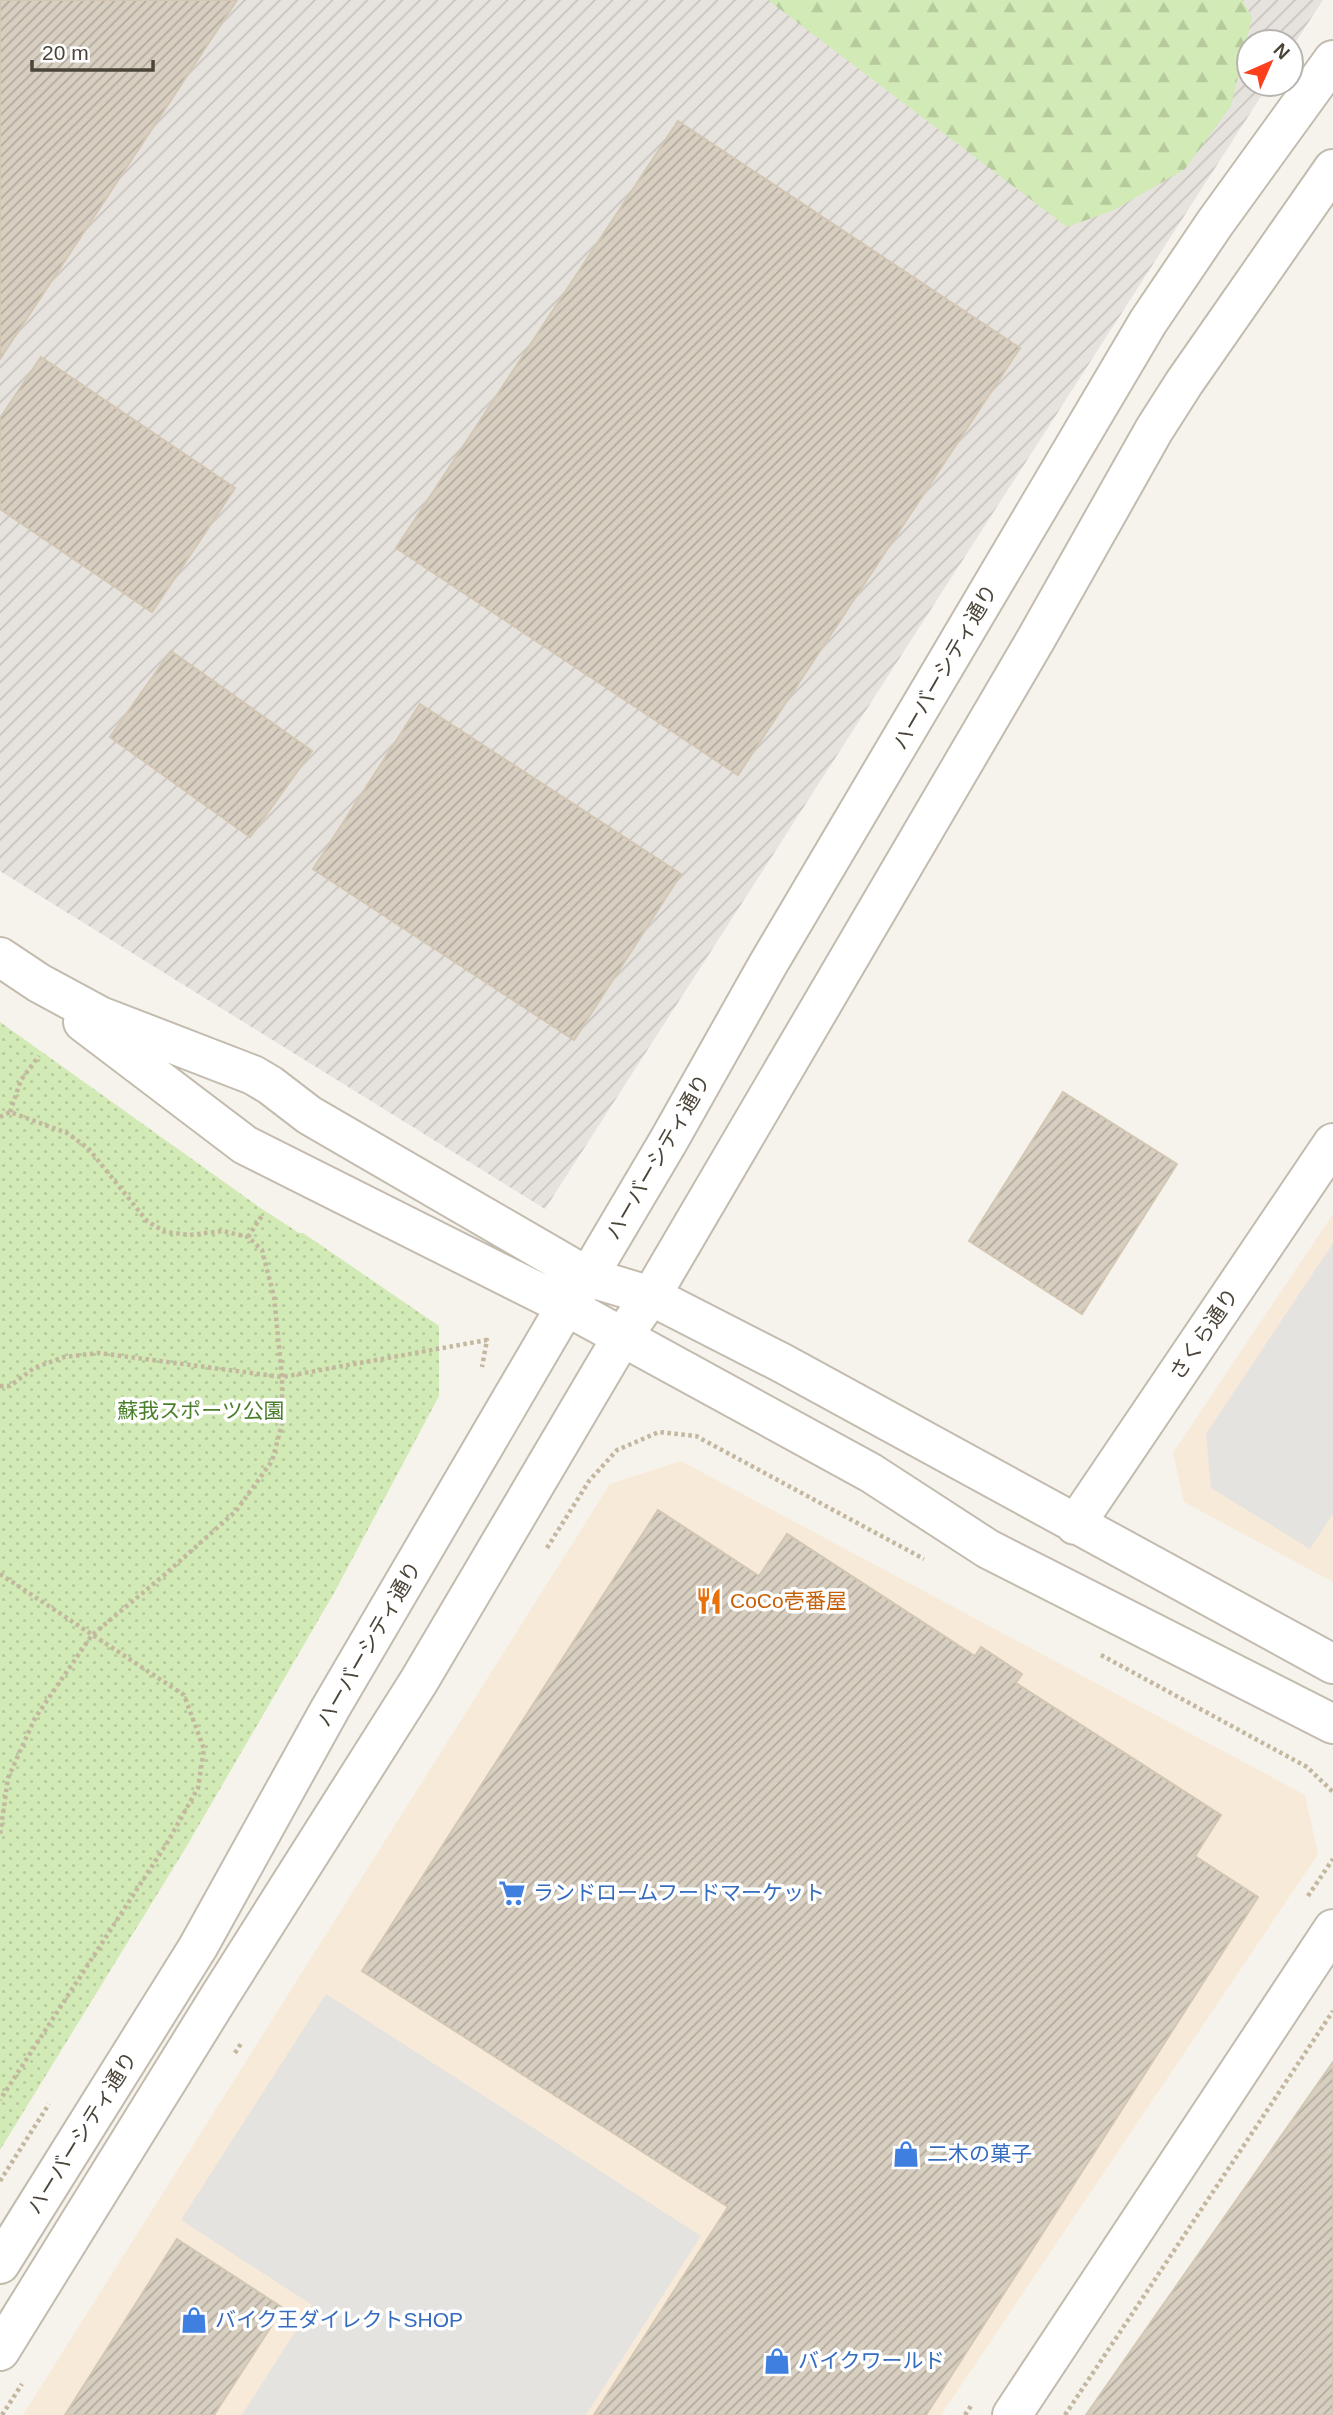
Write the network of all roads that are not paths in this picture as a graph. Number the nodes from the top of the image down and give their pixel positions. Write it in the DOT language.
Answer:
graph roads {
  1 [pos="1333,60"];
  2 [pos="1333,169"];
  3 [pos="0,957"];
  4 [pos="40,983"];
  5 [pos="253,1075"];
  6 [pos="221,1128"];
  7 [pos="1333,1143"];
  8 [pos="577,1292"];
  9 [pos="652,1296"];
  10 [pos="622,1338"];
  11 [pos="1075,1525"];
  12 [pos="1333,1664"];
  13 [pos="1333,1724"];
  14 [pos="1333,1929"];
  15 [pos="0,2264"];
  16 [pos="0,2351"];
  17 [pos="1012,2415"];
  1 -- 8 [label="street, ハーバーシティ通り"];
  2 -- 9 [label="street"];
  3 -- 4 [label="street"];
  4 -- 5 [label="street"];
  4 -- 6 [label="street"];
  5 -- 6 [label="street"];
  5 -- 8 [label="street"];
  6 -- 8 [label="street"];
  7 -- 11 [label="street, さくら通り"];
  8 -- 9 [label="street"];
  8 -- 10 [label="street"];
  8 -- 15 [label="street, ハーバーシティ通り"];
  9 -- 10 [label="street"];
  9 -- 11 [label="street"];
  10 -- 13 [label="street"];
  10 -- 16 [label="street"];
  11 -- 12 [label="street"];
  14 -- 17 [label="street"];
}
